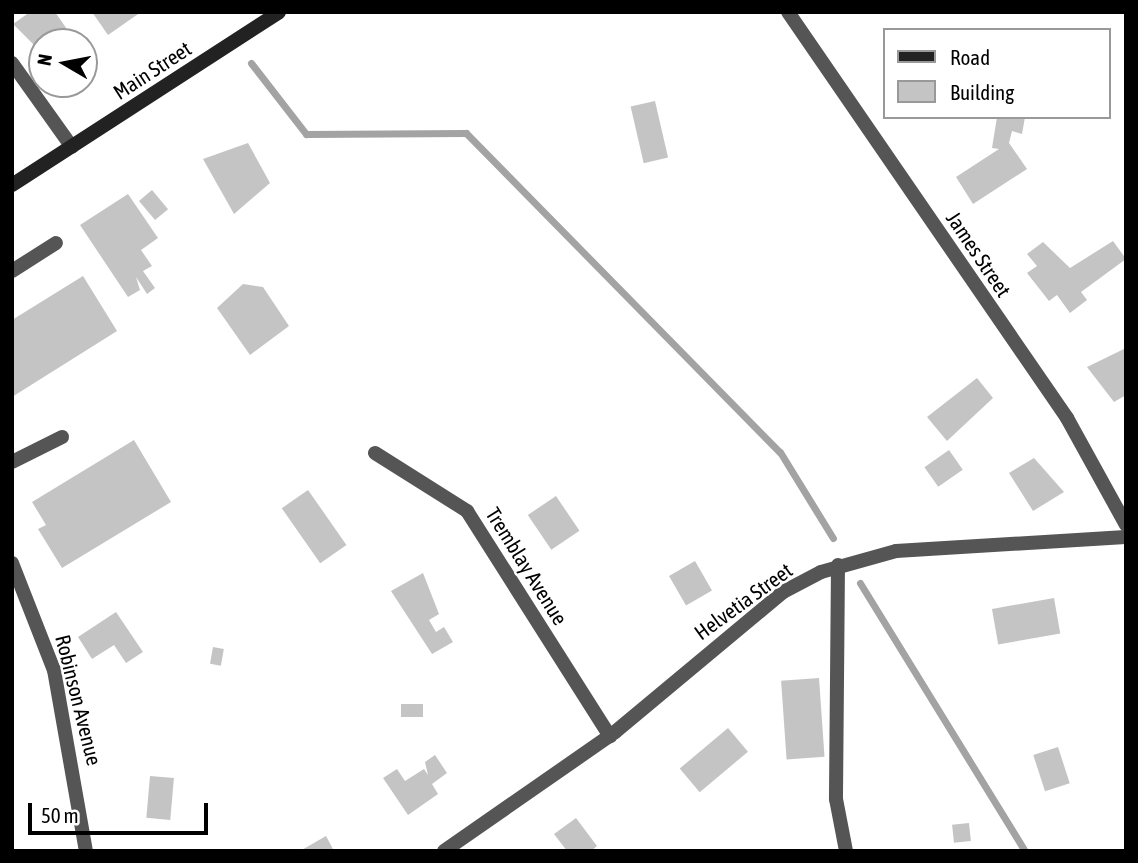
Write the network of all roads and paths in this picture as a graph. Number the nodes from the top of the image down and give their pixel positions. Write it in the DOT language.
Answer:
graph roads {
  1 [pos="279,12"];
  2 [pos="788,12"];
  3 [pos="12,63"];
  4 [pos="72,147"];
  5 [pos="12,186"];
  6 [pos="56,243"];
  7 [pos="12,271"];
  8 [pos="62,437"];
  9 [pos="375,453"];
  10 [pos="12,462"];
  11 [pos="1126,525"];
  12 [pos="1126,537"];
  13 [pos="12,563"];
  14 [pos="838,565"];
  15 [pos="610,736"];
  16 [pos="86,851"];
  17 [pos="444,851"];
  18 [pos="846,851"];
  1 -- 4 [label="main road, Main Street"];
  2 -- 11 [label="street, James Street"];
  3 -- 4 [label="street"];
  4 -- 5 [label="main road, Main Street"];
  6 -- 7 [label="street"];
  8 -- 10 [label="street"];
  9 -- 15 [label="street, Tremblay Avenue"];
  12 -- 14 [label="street, Helvetia Street"];
  13 -- 16 [label="street, Robinson Avenue"];
  14 -- 15 [label="street, Helvetia Street"];
  14 -- 18 [label="street"];
  15 -- 17 [label="street, Helvetia Street"];
}
